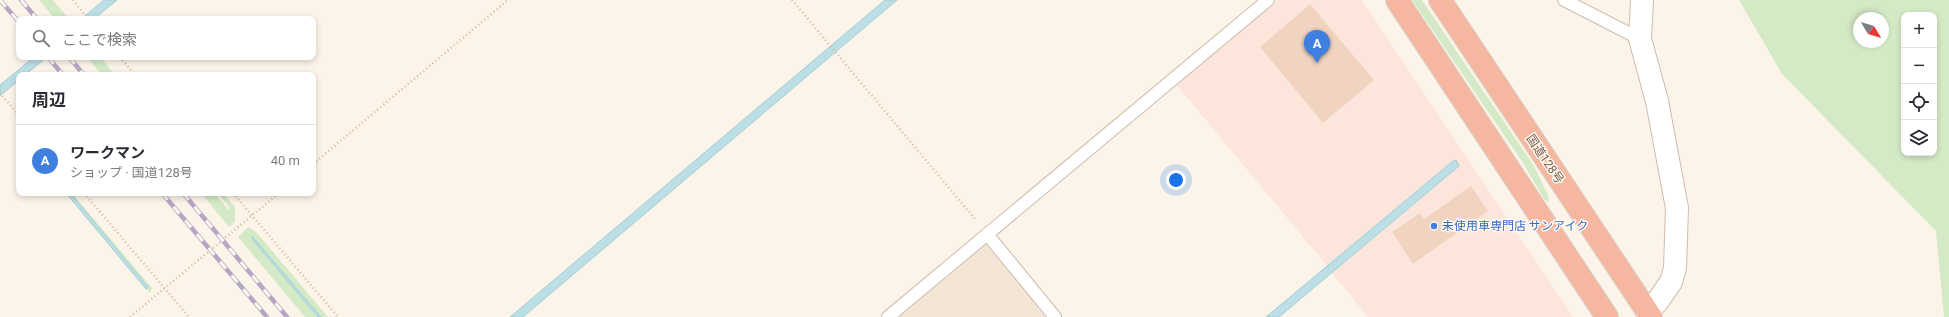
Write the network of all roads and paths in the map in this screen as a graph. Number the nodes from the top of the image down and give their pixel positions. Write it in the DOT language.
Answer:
graph roads {
  1 [pos="73,0"];
  2 [pos="508,0"];
  3 [pos="792,0"];
  4 [pos="1268,0"];
  5 [pos="1396,0"];
  6 [pos="1440,0"];
  7 [pos="1564,0"];
  8 [pos="1642,0"];
  9 [pos="86,16"];
  10 [pos="1640,39"];
  11 [pos="122,60"];
  12 [pos="132,72"];
  13 [pos="0,93"];
  14 [pos="16,112"];
  15 [pos="316,161"];
  16 [pos="87,196"];
  17 [pos="236,196"];
  18 [pos="275,196"];
  19 [pos="252,215"];
  20 [pos="987,234"];
  21 [pos="164,288"];
  22 [pos="1649,314"];
  23 [pos="130,317"];
  24 [pos="189,317"];
  25 [pos="338,317"];
  26 [pos="888,317"];
  27 [pos="1056,317"];
  28 [pos="1606,317"];
  1 -- 9 [label="path"];
  2 -- 15 [label="path"];
  3 -- 20 [label="path"];
  4 -- 20 [label="lane"];
  5 -- 28 [label="highway"];
  6 -- 22 [label="highway, 国道128号"];
  7 -- 10 [label="lane"];
  8 -- 10 [label="street"];
  10 -- 22 [label="street"];
  11 -- 12 [label="path"];
  13 -- 14 [label="path"];
  16 -- 21 [label="path"];
  17 -- 19 [label="path"];
  18 -- 19 [label="path"];
  19 -- 21 [label="path"];
  19 -- 25 [label="path"];
  20 -- 26 [label="lane"];
  20 -- 27 [label="lane"];
  21 -- 23 [label="path"];
  21 -- 24 [label="path"];
}
